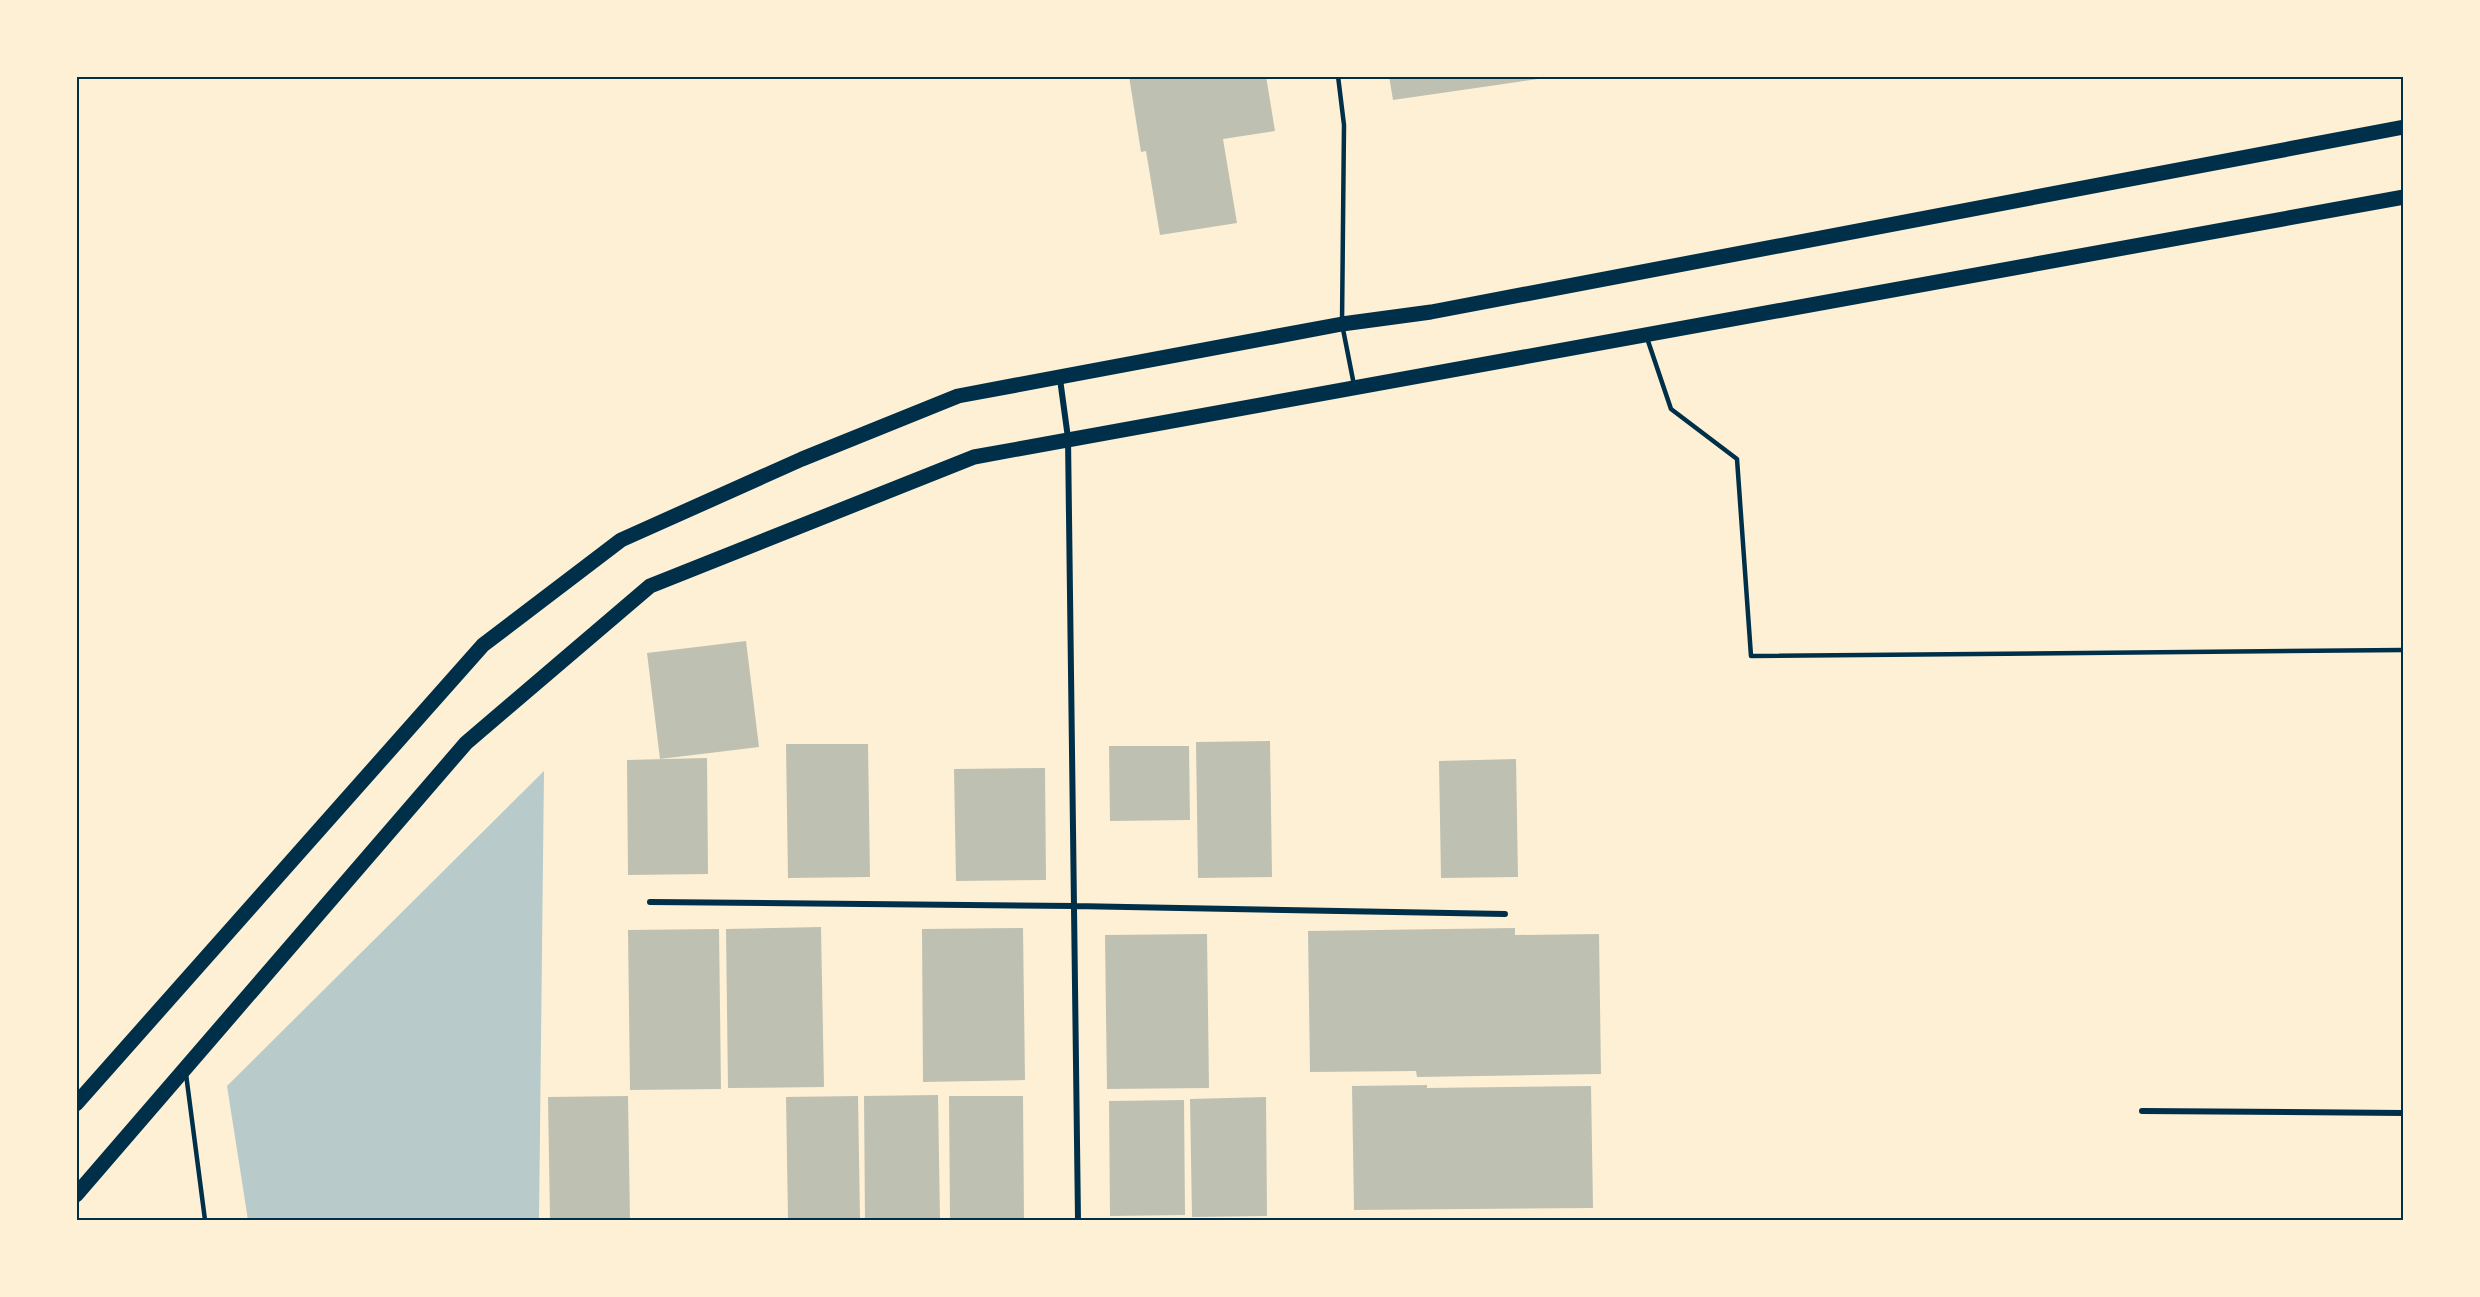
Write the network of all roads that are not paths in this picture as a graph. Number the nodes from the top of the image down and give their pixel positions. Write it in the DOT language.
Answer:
graph roads {
  1 [pos="1338,76"];
  2 [pos="2403,127"];
  3 [pos="2403,198"];
  4 [pos="1342,324"];
  5 [pos="1646,335"];
  6 [pos="1060,379"];
  7 [pos="1354,388"];
  8 [pos="1068,438"];
  9 [pos="2403,650"];
  10 [pos="650,902"];
  11 [pos="1074,906"];
  12 [pos="1505,914"];
  13 [pos="185,1069"];
  14 [pos="76,1104"];
  15 [pos="2142,1111"];
  16 [pos="2403,1113"];
  17 [pos="76,1195"];
  18 [pos="205,1221"];
  19 [pos="1078,1221"];
  1 -- 4 [label="lane"];
  2 -- 4 [label="main road"];
  3 -- 5 [label="main road"];
  4 -- 6 [label="main road"];
  4 -- 7 [label="lane"];
  5 -- 7 [label="main road"];
  5 -- 9 [label="lane"];
  6 -- 8 [label="street"];
  6 -- 14 [label="main road"];
  7 -- 8 [label="main road"];
  8 -- 11 [label="street"];
  8 -- 13 [label="main road"];
  10 -- 11 [label="street"];
  11 -- 12 [label="street"];
  11 -- 19 [label="street"];
  13 -- 17 [label="main road"];
  13 -- 18 [label="lane"];
  15 -- 16 [label="street"];
}
